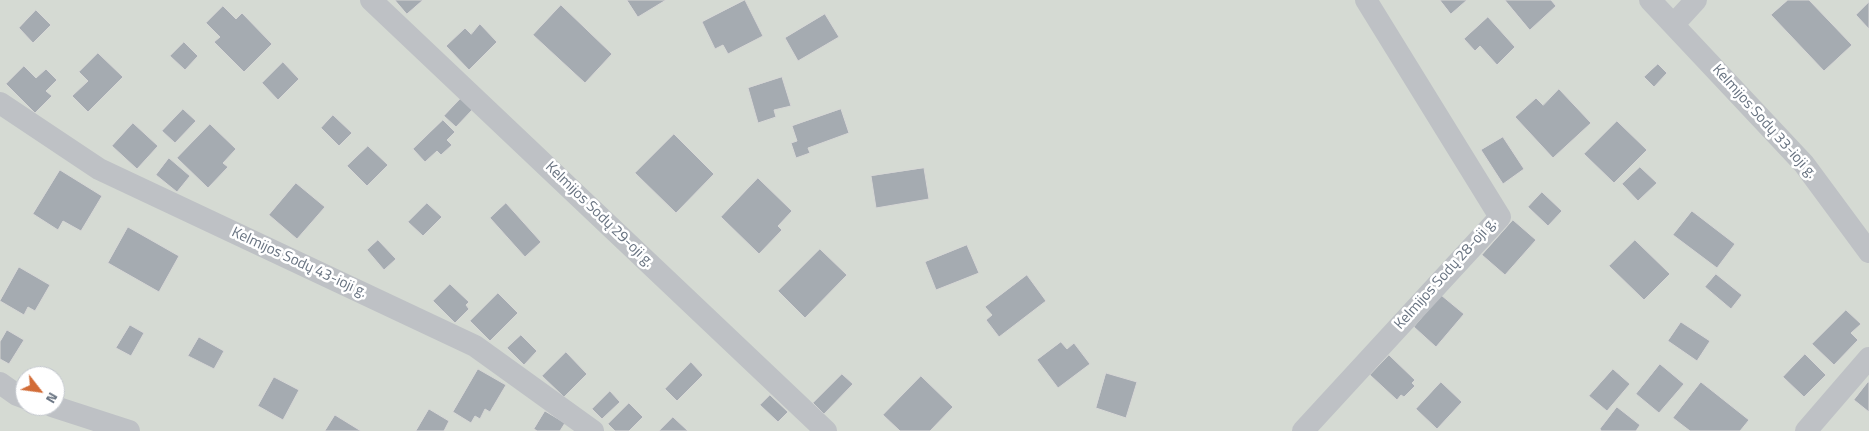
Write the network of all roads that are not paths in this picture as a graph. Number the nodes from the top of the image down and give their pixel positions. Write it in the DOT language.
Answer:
graph roads {
  1 [pos="371,0"];
  2 [pos="1366,0"];
  3 [pos="1650,0"];
  4 [pos="1696,0"];
  5 [pos="1674,24"];
  6 [pos="0,103"];
  7 [pos="1869,252"];
  8 [pos="1869,358"];
  9 [pos="65,410"];
  10 [pos="128,431"];
  11 [pos="593,431"];
  12 [pos="826,431"];
  13 [pos="1303,431"];
  14 [pos="1806,431"];
  1 -- 12 [label="street, Kelmijos Sodų 29-oji g."];
  2 -- 13 [label="street, Kelmijos Sodų 28-oji g."];
  3 -- 5 [label="street, Kelmijos Sodų 33-ioji g."];
  4 -- 5 [label="street"];
  5 -- 7 [label="street, Kelmijos Sodų 33-ioji g."];
  6 -- 11 [label="street, Kelmijos Sodų 43-ioji g."];
  8 -- 14 [label="street"];
  9 -- 10 [label="street"];
}
